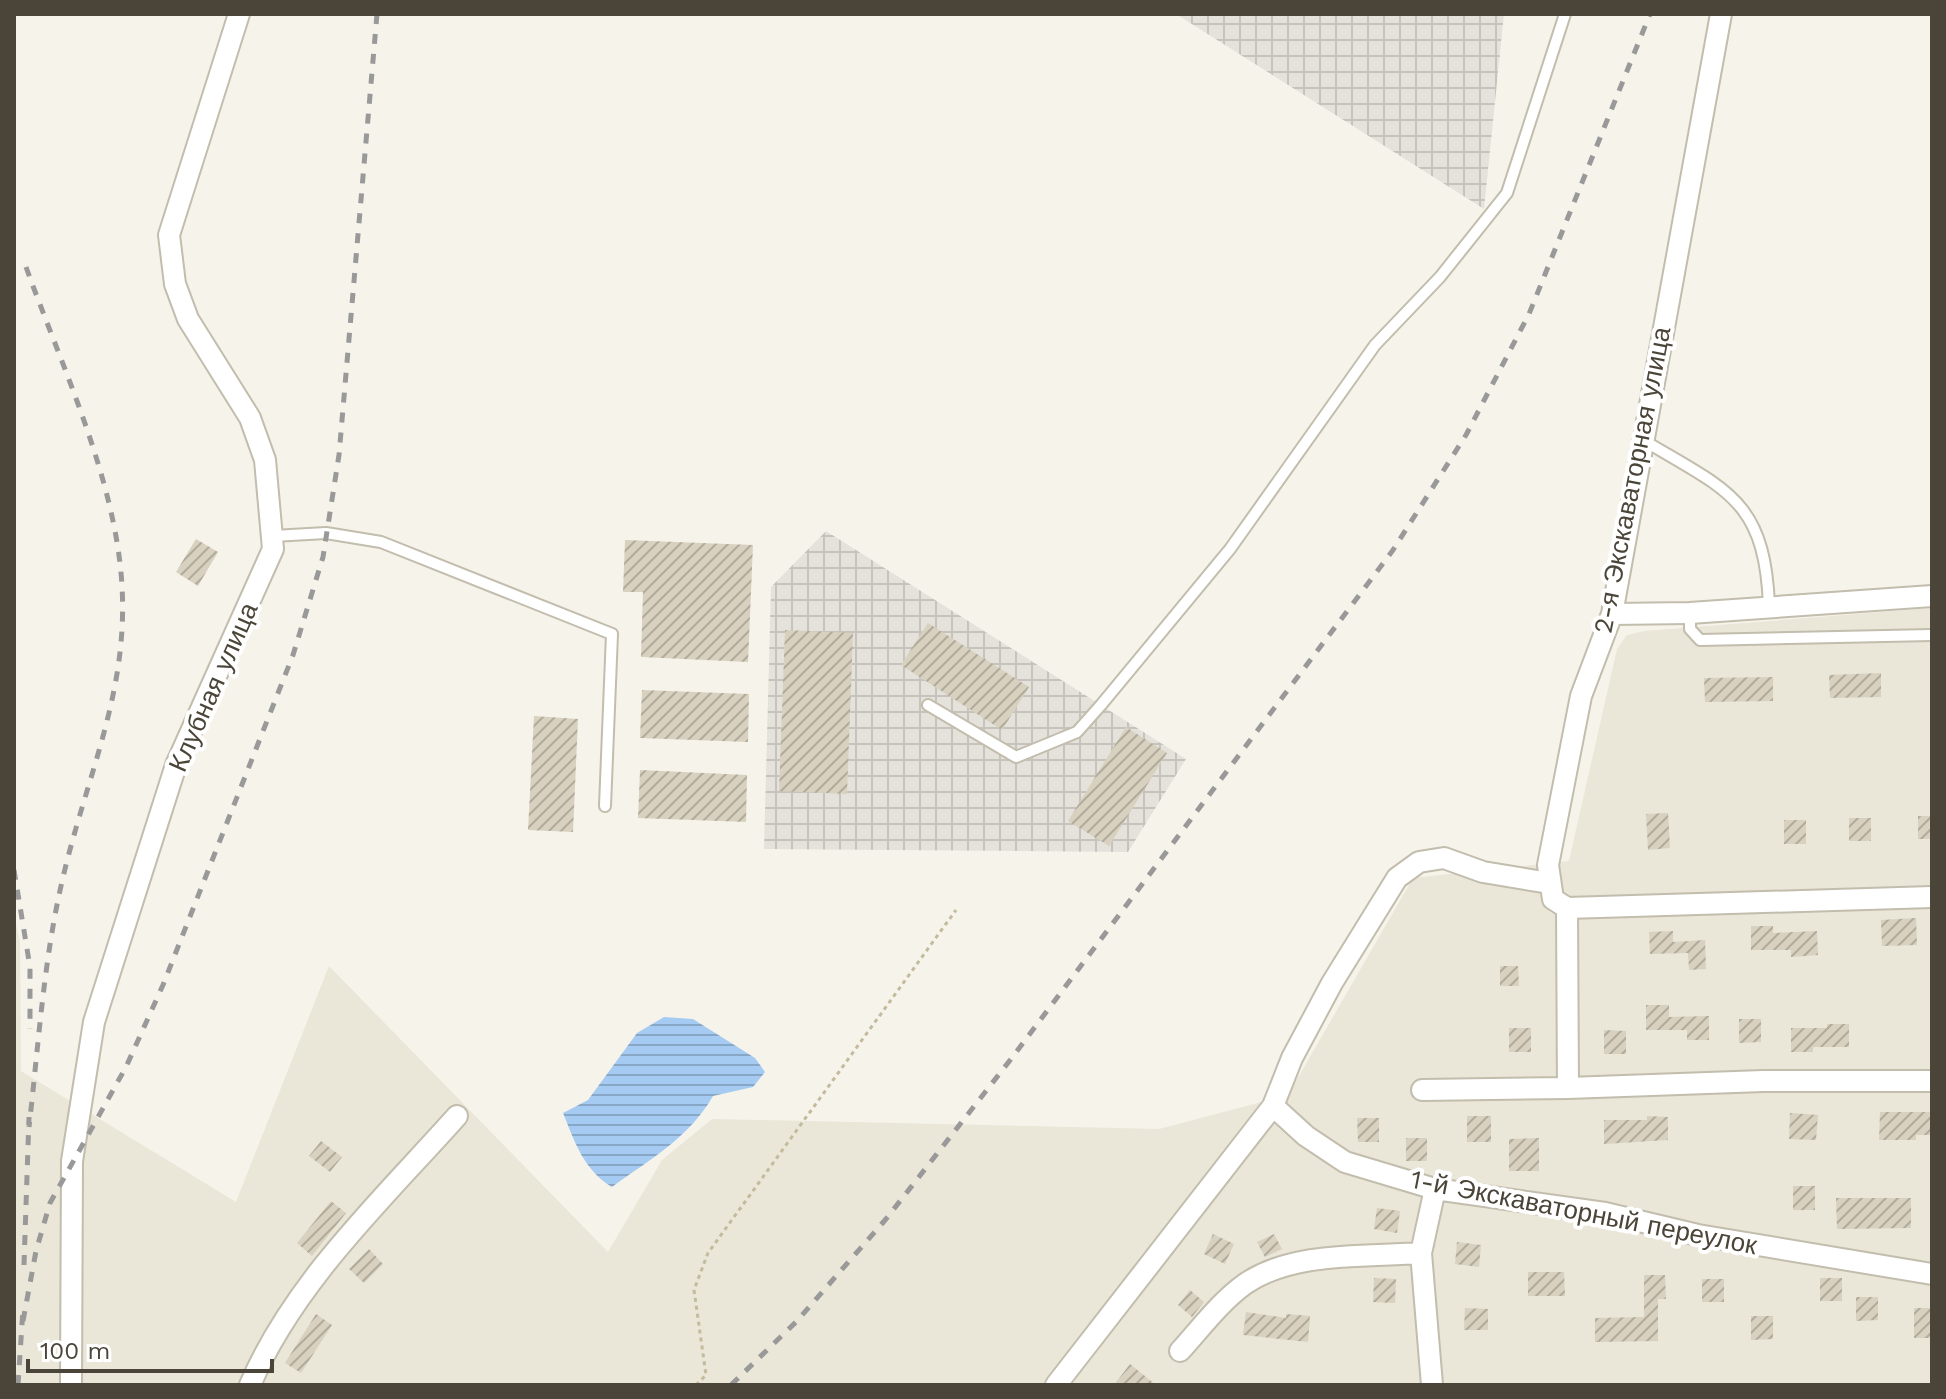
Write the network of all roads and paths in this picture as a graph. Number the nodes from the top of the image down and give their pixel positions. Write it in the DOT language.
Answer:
graph roads {
  1 [pos="239,14"];
  2 [pos="1565,14"];
  3 [pos="1721,14"];
  4 [pos="1641,439"];
  5 [pos="273,536"];
  6 [pos="1932,596"];
  7 [pos="1769,606"];
  8 [pos="1690,613"];
  9 [pos="1612,614"];
  10 [pos="1932,635"];
  11 [pos="928,705"];
  12 [pos="605,806"];
  13 [pos="1549,883"];
  14 [pos="1932,897"];
  15 [pos="1567,908"];
  16 [pos="956,910"];
  17 [pos="1932,1081"];
  18 [pos="1568,1088"];
  19 [pos="1422,1090"];
  20 [pos="1273,1106"];
  21 [pos="457,1116"];
  22 [pos="1435,1189"];
  23 [pos="1421,1253"];
  24 [pos="1932,1274"];
  25 [pos="1180,1351"];
  26 [pos="71,1385"];
  27 [pos="250,1385"];
  28 [pos="696,1385"];
  29 [pos="1056,1385"];
  30 [pos="1432,1385"];
  1 -- 5 [label="street, Клубная улица"];
  2 -- 11 [label="lane"];
  3 -- 4 [label="street, 2-я Экскаваторная улица"];
  4 -- 7 [label="lane"];
  4 -- 9 [label="street, 2-я Экскаваторная улица"];
  5 -- 12 [label="lane"];
  5 -- 26 [label="street, Клубная улица"];
  6 -- 7 [label="street"];
  7 -- 8 [label="street"];
  8 -- 9 [label="street"];
  8 -- 10 [label="lane"];
  9 -- 13 [label="street, 2-я Экскаваторная улица"];
  13 -- 15 [label="street"];
  13 -- 20 [label="street"];
  14 -- 15 [label="street"];
  15 -- 18 [label="street"];
  16 -- 28 [label="path"];
  17 -- 18 [label="street"];
  18 -- 19 [label="street"];
  20 -- 22 [label="street, 1-й Экскаваторный переулок"];
  20 -- 29 [label="street"];
  21 -- 27 [label="street"];
  22 -- 23 [label="street"];
  22 -- 24 [label="street, 1-й Экскаваторный переулок"];
  23 -- 25 [label="street"];
  23 -- 30 [label="street"];
}
